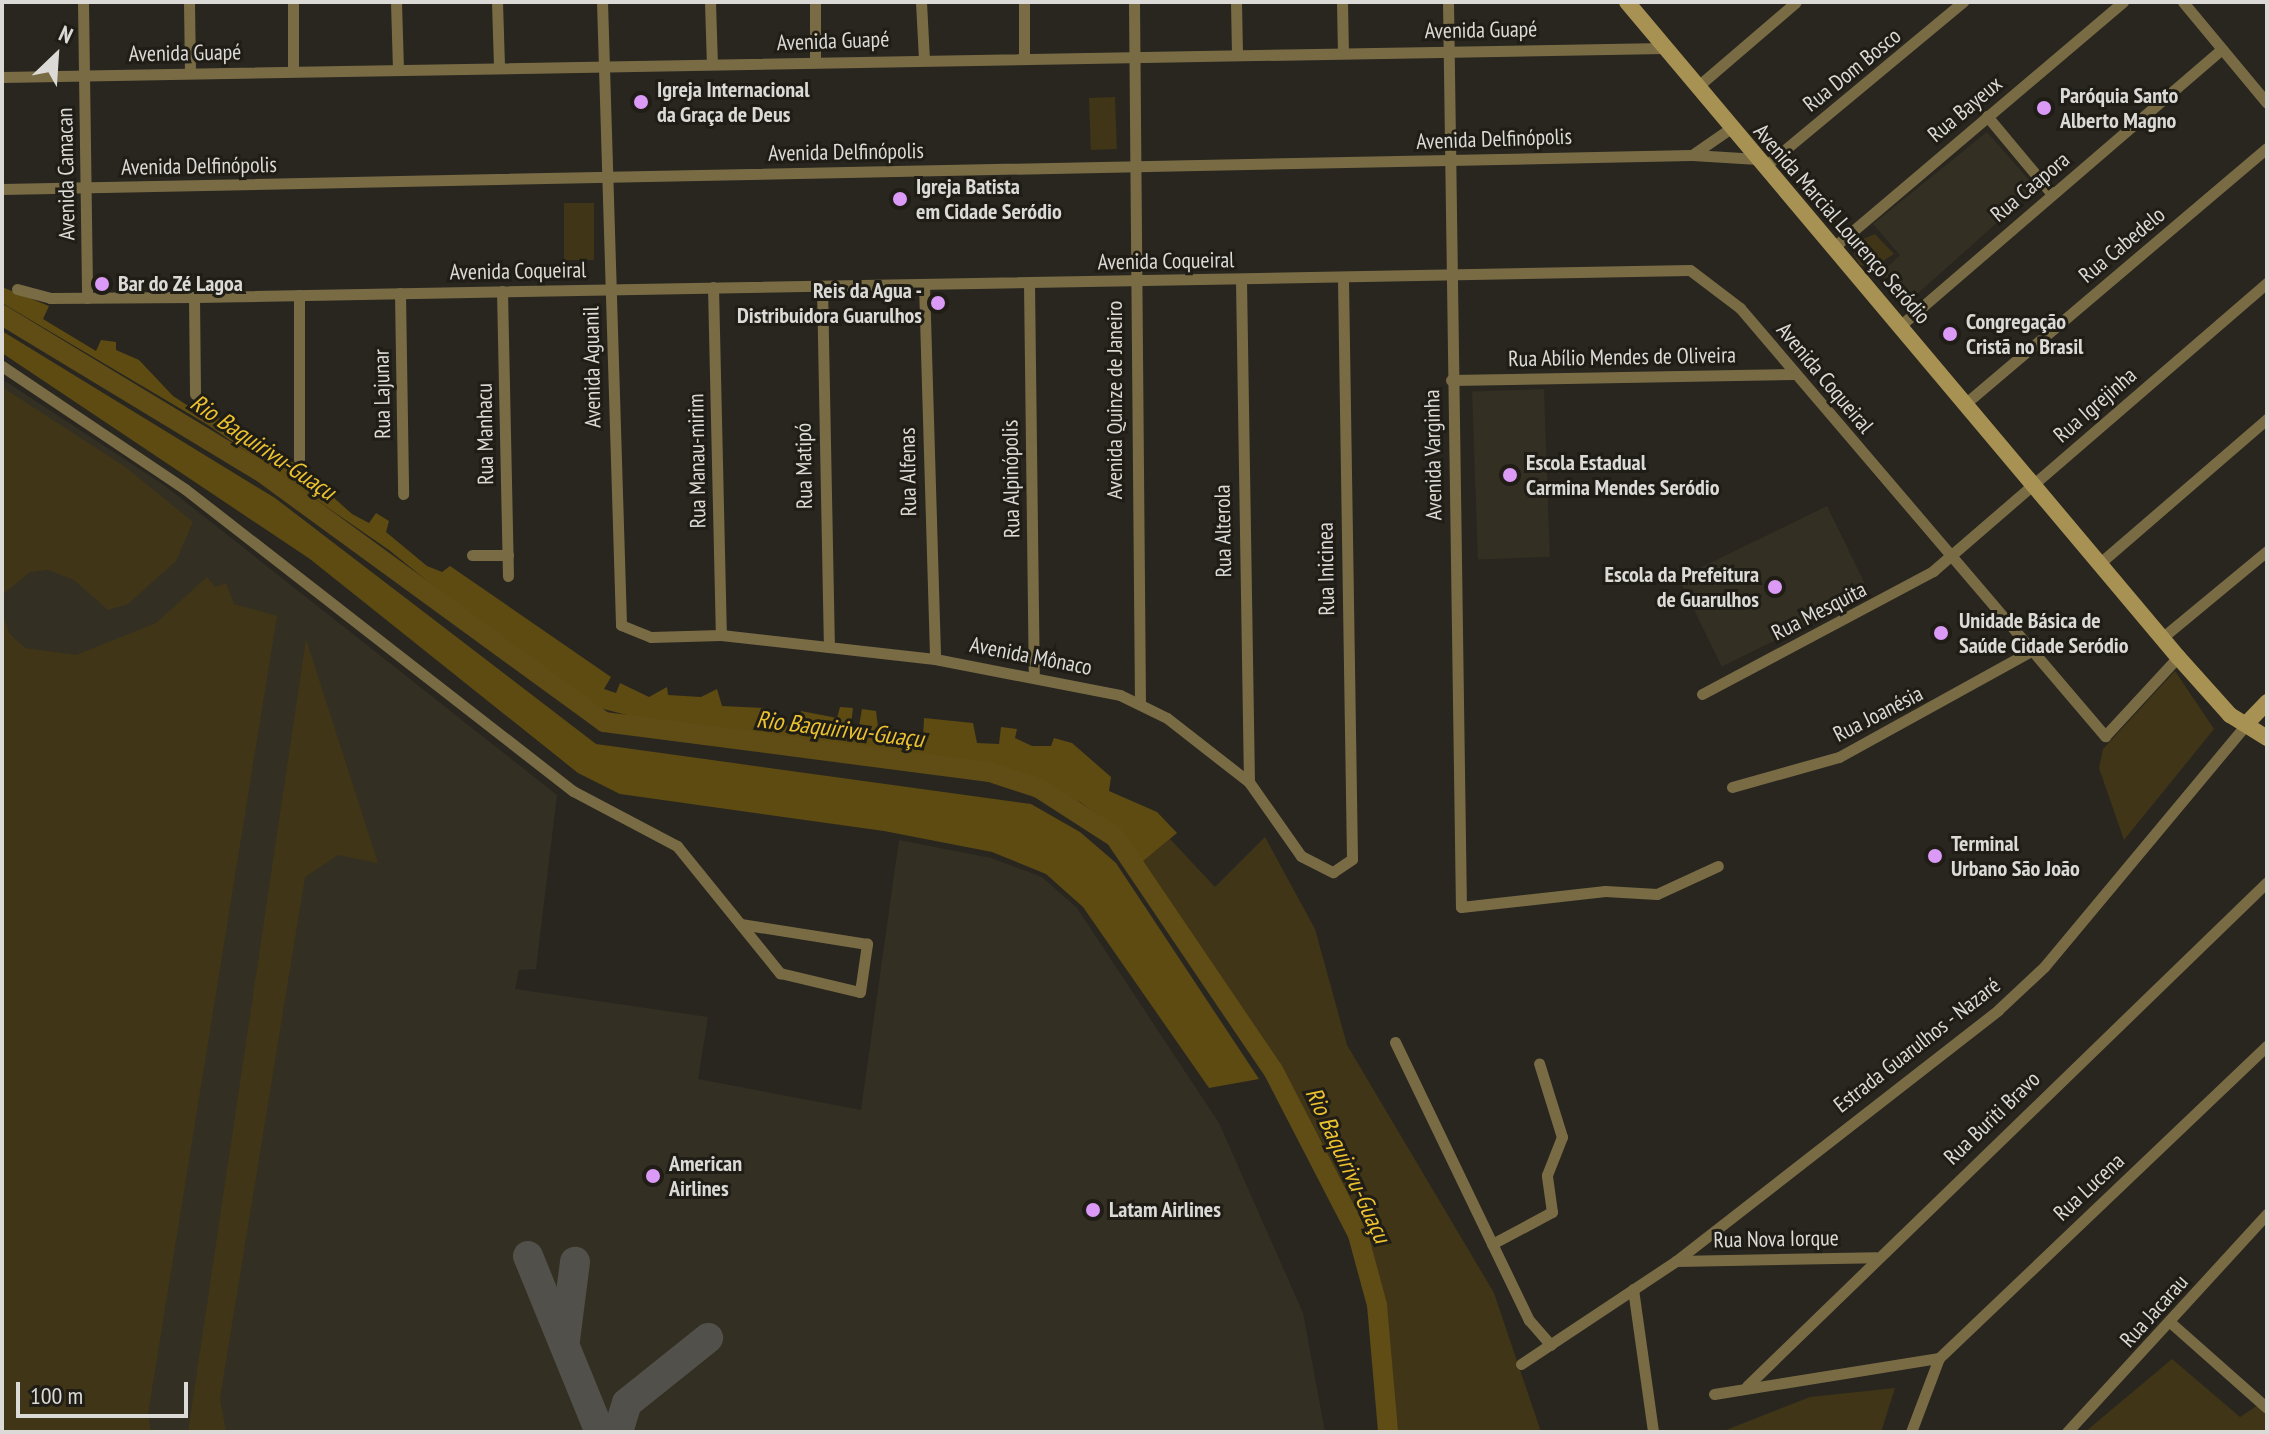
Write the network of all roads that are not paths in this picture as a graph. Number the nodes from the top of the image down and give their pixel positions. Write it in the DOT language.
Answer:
graph roads {
  1 [pos="83,2"];
  2 [pos="189,2"];
  3 [pos="293,2"];
  4 [pos="396,2"];
  5 [pos="497,2"];
  6 [pos="602,2"];
  7 [pos="710,2"];
  8 [pos="815,2"];
  9 [pos="921,2"];
  10 [pos="1024,2"];
  11 [pos="1134,2"];
  12 [pos="1236,2"];
  13 [pos="1342,2"];
  14 [pos="1448,2"];
  15 [pos="1796,2"];
  16 [pos="1963,2"];
  17 [pos="2123,2"];
  18 [pos="2183,2"];
  19 [pos="1631,3"];
  20 [pos="1664,48"];
  21 [pos="2222,49"];
  22 [pos="1449,51"];
  23 [pos="1343,52"];
  24 [pos="1237,54"];
  25 [pos="1137,56"];
  26 [pos="1024,58"];
  27 [pos="924,59"];
  28 [pos="815,62"];
  29 [pos="604,64"];
  30 [pos="712,64"];
  31 [pos="499,67"];
  32 [pos="398,69"];
  33 [pos="293,71"];
  34 [pos="190,73"];
  35 [pos="85,76"];
  36 [pos="2,77"];
  37 [pos="1697,87"];
  38 [pos="2267,103"];
  39 [pos="1987,116"];
  40 [pos="1731,128"];
  41 [pos="2267,148"];
  42 [pos="1692,155"];
  43 [pos="1450,161"];
  44 [pos="1761,163"];
  45 [pos="1136,166"];
  46 [pos="606,176"];
  47 [pos="87,188"];
  48 [pos="2,189"];
  49 [pos="2052,194"];
  50 [pos="1834,247"];
  51 [pos="1450,275"];
  52 [pos="1343,278"];
  53 [pos="1241,280"];
  54 [pos="1135,282"];
  55 [pos="1029,283"];
  56 [pos="2267,283"];
  57 [pos="924,284"];
  58 [pos="822,286"];
  59 [pos="713,287"];
  60 [pos="17,289"];
  61 [pos="610,289"];
  62 [pos="502,291"];
  63 [pos="400,293"];
  64 [pos="299,295"];
  65 [pos="194,297"];
  66 [pos="87,298"];
  67 [pos="1901,325"];
  68 [pos="2,366"];
  69 [pos="1795,374"];
  70 [pos="1451,380"];
  71 [pos="195,394"];
  72 [pos="1966,403"];
  73 [pos="2267,419"];
  74 [pos="299,459"];
  75 [pos="2034,484"];
  76 [pos="403,494"];
  77 [pos="2267,551"];
  78 [pos="472,555"];
  79 [pos="508,555"];
  80 [pos="1949,557"];
  81 [pos="2100,563"];
  82 [pos="508,576"];
  83 [pos="628,631"];
  84 [pos="721,635"];
  85 [pos="2163,637"];
  86 [pos="829,647"];
  87 [pos="2031,651"];
  88 [pos="2178,657"];
  89 [pos="935,659"];
  90 [pos="1034,674"];
  91 [pos="1702,694"];
  92 [pos="1140,702"];
  93 [pos="2267,702"];
  94 [pos="2248,722"];
  95 [pos="2267,738"];
  96 [pos="1249,782"];
  97 [pos="1732,787"];
  98 [pos="1352,859"];
  99 [pos="1718,866"];
  100 [pos="2267,882"];
  101 [pos="741,924"];
  102 [pos="1395,1042"];
  103 [pos="2267,1046"];
  104 [pos="1539,1063"];
  105 [pos="2267,1214"];
  106 [pos="1701,1239"];
  107 [pos="1492,1244"];
  108 [pos="1876,1257"];
  109 [pos="1716,1260"];
  110 [pos="1676,1261"];
  111 [pos="1633,1289"];
  112 [pos="2171,1323"];
  113 [pos="1551,1345"];
  114 [pos="1939,1358"];
  115 [pos="1521,1364"];
  116 [pos="1747,1386"];
  117 [pos="1714,1394"];
  118 [pos="2267,1409"];
  119 [pos="1653,1432"];
  120 [pos="1911,1432"];
  121 [pos="2067,1432"];
  1 -- 35 [label="street, Avenida Camacan"];
  2 -- 34 [label="street"];
  3 -- 33 [label="street"];
  4 -- 32 [label="street"];
  5 -- 31 [label="street"];
  6 -- 29 [label="street, Avenida Aguanil"];
  7 -- 30 [label="street"];
  8 -- 28 [label="street"];
  9 -- 27 [label="street"];
  10 -- 26 [label="street"];
  11 -- 25 [label="street, Avenida Quinze de Janeiro"];
  12 -- 24 [label="street"];
  13 -- 23 [label="street"];
  14 -- 22 [label="street, Avenida Varginha"];
  15 -- 37 [label="street"];
  16 -- 44 [label="street, Rua Dom Bosco"];
  17 -- 39 [label="street, Rua Bayeux"];
  18 -- 21 [label="street"];
  19 -- 20 [label="main road, Avenida Marcial Lourenço Seródio"];
  20 -- 22 [label="street, Avenida Guapé"];
  20 -- 37 [label="main road, Avenida Marcial Lourenço Seródio"];
  21 -- 38 [label="street"];
  21 -- 49 [label="street, Rua Caapora"];
  22 -- 23 [label="street, Avenida Guapé"];
  22 -- 43 [label="street, Avenida Varginha"];
  23 -- 24 [label="street, Avenida Guapé"];
  24 -- 25 [label="street, Avenida Guapé"];
  25 -- 26 [label="street, Avenida Guapé"];
  25 -- 45 [label="street, Avenida Quinze de Janeiro"];
  26 -- 27 [label="street, Avenida Guapé"];
  27 -- 28 [label="street, Avenida Guapé"];
  28 -- 30 [label="street, Avenida Guapé"];
  29 -- 30 [label="street, Avenida Guapé"];
  29 -- 31 [label="street, Avenida Guapé"];
  29 -- 46 [label="street, Avenida Aguanil"];
  31 -- 32 [label="street, Avenida Guapé"];
  32 -- 33 [label="street, Avenida Guapé"];
  33 -- 34 [label="street, Avenida Guapé"];
  34 -- 35 [label="street, Avenida Guapé"];
  35 -- 36 [label="street, Avenida Guapé"];
  35 -- 47 [label="street, Avenida Camacan"];
  37 -- 40 [label="main road, Avenida Marcial Lourenço Seródio"];
  39 -- 49 [label="street"];
  39 -- 50 [label="street, Rua Bayeux"];
  40 -- 42 [label="street"];
  40 -- 44 [label="main road, Avenida Marcial Lourenço Seródio"];
  41 -- 72 [label="street, Rua Cabedelo"];
  42 -- 43 [label="street, Avenida Delfinópolis"];
  42 -- 44 [label="street, Avenida Delfinópolis"];
  43 -- 45 [label="street, Avenida Delfinópolis"];
  43 -- 51 [label="street, Avenida Varginha"];
  44 -- 50 [label="main road, Avenida Marcial Lourenço Seródio"];
  45 -- 46 [label="street, Avenida Delfinópolis"];
  45 -- 54 [label="street, Avenida Quinze de Janeiro"];
  46 -- 47 [label="street, Avenida Delfinópolis"];
  46 -- 61 [label="street, Avenida Aguanil"];
  47 -- 48 [label="street, Avenida Delfinópolis"];
  47 -- 66 [label="street, Avenida Camacan"];
  49 -- 67 [label="street, Rua Caapora"];
  50 -- 67 [label="main road, Avenida Marcial Lourenço Seródio"];
  51 -- 52 [label="street, Avenida Coqueiral"];
  51 -- 69 [label="street, Avenida Coqueiral"];
  51 -- 70 [label="street, Avenida Varginha"];
  52 -- 53 [label="street, Avenida Coqueiral"];
  52 -- 98 [label="street, Rua Inicinea"];
  53 -- 54 [label="street, Avenida Coqueiral"];
  53 -- 96 [label="street, Rua Alterola"];
  54 -- 55 [label="street, Avenida Coqueiral"];
  54 -- 92 [label="street, Avenida Quinze de Janeiro"];
  55 -- 57 [label="street, Avenida Coqueiral"];
  55 -- 90 [label="street, Rua Alpinópolis"];
  56 -- 75 [label="street, Rua Igrejinha"];
  57 -- 58 [label="street, Avenida Coqueiral"];
  57 -- 89 [label="street, Rua Alfenas"];
  58 -- 59 [label="street, Avenida Coqueiral"];
  58 -- 86 [label="street, Rua Matipó"];
  59 -- 61 [label="street, Avenida Coqueiral"];
  59 -- 84 [label="street, Rua Manau-mirim"];
  60 -- 66 [label="street, Avenida Coqueiral"];
  61 -- 62 [label="street, Avenida Coqueiral"];
  61 -- 83 [label="street, Avenida Aguanil"];
  62 -- 63 [label="street, Avenida Coqueiral"];
  62 -- 79 [label="street, Rua Manhacu"];
  63 -- 64 [label="street, Avenida Coqueiral"];
  63 -- 76 [label="street, Rua Lajunar"];
  64 -- 65 [label="street, Avenida Coqueiral"];
  64 -- 74 [label="street"];
  65 -- 66 [label="street, Avenida Coqueiral"];
  65 -- 71 [label="street"];
  67 -- 72 [label="main road, Avenida Marcial Lourenço Seródio"];
  68 -- 101 [label="street"];
  69 -- 70 [label="street, Rua Abílio Mendes de Oliveira"];
  69 -- 80 [label="street, Avenida Coqueiral"];
  70 -- 99 [label="street, Avenida Varginha"];
  72 -- 75 [label="main road, Avenida Marcial Lourenço Seródio"];
  73 -- 81 [label="street"];
  75 -- 80 [label="street, Rua Igrejinha"];
  75 -- 81 [label="main road, Avenida Marcial Lourenço Seródio"];
  77 -- 85 [label="street"];
  78 -- 79 [label="street"];
  79 -- 82 [label="street, Rua Manhacu"];
  80 -- 87 [label="street, Avenida Coqueiral"];
  80 -- 91 [label="street, Rua Mesquita"];
  81 -- 85 [label="main road, Avenida Marcial Lourenço Seródio"];
  83 -- 84 [label="street, Avenida Mônaco"];
  84 -- 86 [label="street, Avenida Mônaco"];
  85 -- 88 [label="main road, Avenida Marcial Lourenço Seródio"];
  86 -- 89 [label="street, Avenida Mônaco"];
  87 -- 88 [label="street, Avenida Coqueiral"];
  87 -- 97 [label="street, Rua Joanésia"];
  88 -- 94 [label="main road, Avenida Marcial Lourenço Seródio"];
  89 -- 90 [label="street, Avenida Mônaco"];
  90 -- 92 [label="street, Avenida Mônaco"];
  92 -- 96 [label="street, Avenida Mônaco"];
  93 -- 94 [label="main road"];
  94 -- 95 [label="main road, Avenida Marcial Lourenço Seródio"];
  94 -- 106 [label="street, Estrada Guarulhos - Nazaré"];
  96 -- 98 [label="street, Avenida Mônaco"];
  100 -- 108 [label="street, Rua Buriti Bravo"];
  101 -- 101 [label="street"];
  102 -- 107 [label="street"];
  103 -- 114 [label="street, Rua Lucena"];
  104 -- 107 [label="street"];
  105 -- 112 [label="street, Rua Jacarau"];
  106 -- 109 [label="street"];
  106 -- 110 [label="street, Estrada Guarulhos - Nazaré"];
  107 -- 113 [label="street"];
  108 -- 109 [label="street, Rua Nova Iorque"];
  108 -- 116 [label="street, Rua Buriti Bravo"];
  109 -- 110 [label="street, Rua Nova Iorque"];
  110 -- 111 [label="street, Estrada Guarulhos - Nazaré"];
  111 -- 113 [label="street, Estrada Guarulhos - Nazaré"];
  111 -- 119 [label="street"];
  112 -- 118 [label="street"];
  112 -- 121 [label="street, Rua Jacarau"];
  113 -- 115 [label="street, Estrada Guarulhos - Nazaré"];
  114 -- 116 [label="street"];
  114 -- 120 [label="street, Rua Lucena"];
  116 -- 117 [label="street"];
}
